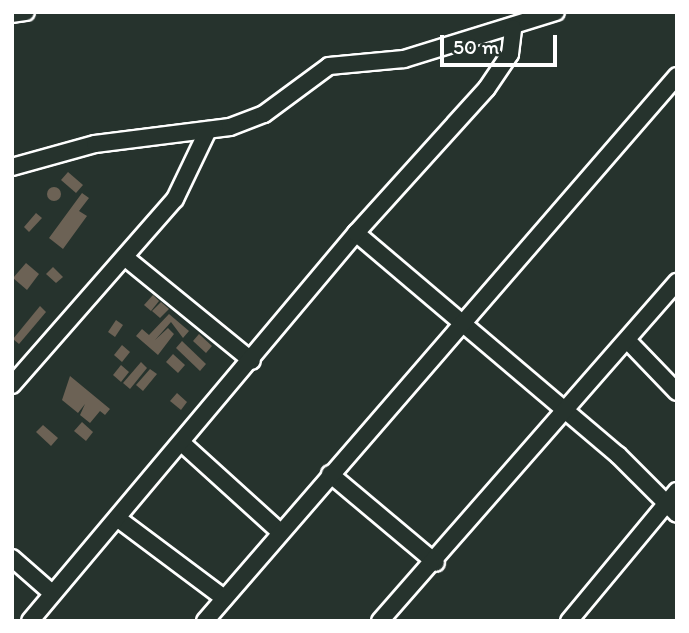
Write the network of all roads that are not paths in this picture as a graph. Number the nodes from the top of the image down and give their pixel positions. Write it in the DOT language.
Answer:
graph roads {
  1 [pos="26,12"];
  2 [pos="556,12"];
  3 [pos="12,14"];
  4 [pos="513,28"];
  5 [pos="677,76"];
  6 [pos="208,130"];
  7 [pos="12,167"];
  8 [pos="356,233"];
  9 [pos="127,259"];
  10 [pos="677,282"];
  11 [pos="463,323"];
  12 [pos="627,340"];
  13 [pos="252,361"];
  14 [pos="12,385"];
  15 [pos="677,393"];
  16 [pos="566,410"];
  17 [pos="183,444"];
  18 [pos="330,474"];
  19 [pos="677,491"];
  20 [pos="671,509"];
  21 [pos="117,518"];
  22 [pos="280,532"];
  23 [pos="12,558"];
  24 [pos="436,563"];
  25 [pos="52,593"];
  26 [pos="224,598"];
  27 [pos="30,621"];
  28 [pos="205,621"];
  29 [pos="381,621"];
  30 [pos="569,621"];
  1 -- 3 [label="street"];
  2 -- 4 [label="street"];
  4 -- 6 [label="street"];
  4 -- 8 [label="street"];
  5 -- 11 [label="street"];
  6 -- 7 [label="street"];
  6 -- 9 [label="street"];
  8 -- 11 [label="street"];
  8 -- 13 [label="street"];
  9 -- 13 [label="street"];
  9 -- 14 [label="street"];
  10 -- 12 [label="street"];
  11 -- 16 [label="street"];
  11 -- 18 [label="street"];
  12 -- 15 [label="street"];
  12 -- 16 [label="street"];
  13 -- 17 [label="street"];
  16 -- 20 [label="street"];
  16 -- 24 [label="street"];
  17 -- 21 [label="street"];
  17 -- 22 [label="street"];
  18 -- 22 [label="street"];
  18 -- 24 [label="street"];
  19 -- 20 [label="street"];
  20 -- 30 [label="street"];
  21 -- 25 [label="street"];
  21 -- 26 [label="street"];
  22 -- 26 [label="street"];
  23 -- 25 [label="street"];
  24 -- 29 [label="street"];
  25 -- 27 [label="street"];
  26 -- 28 [label="street"];
}
